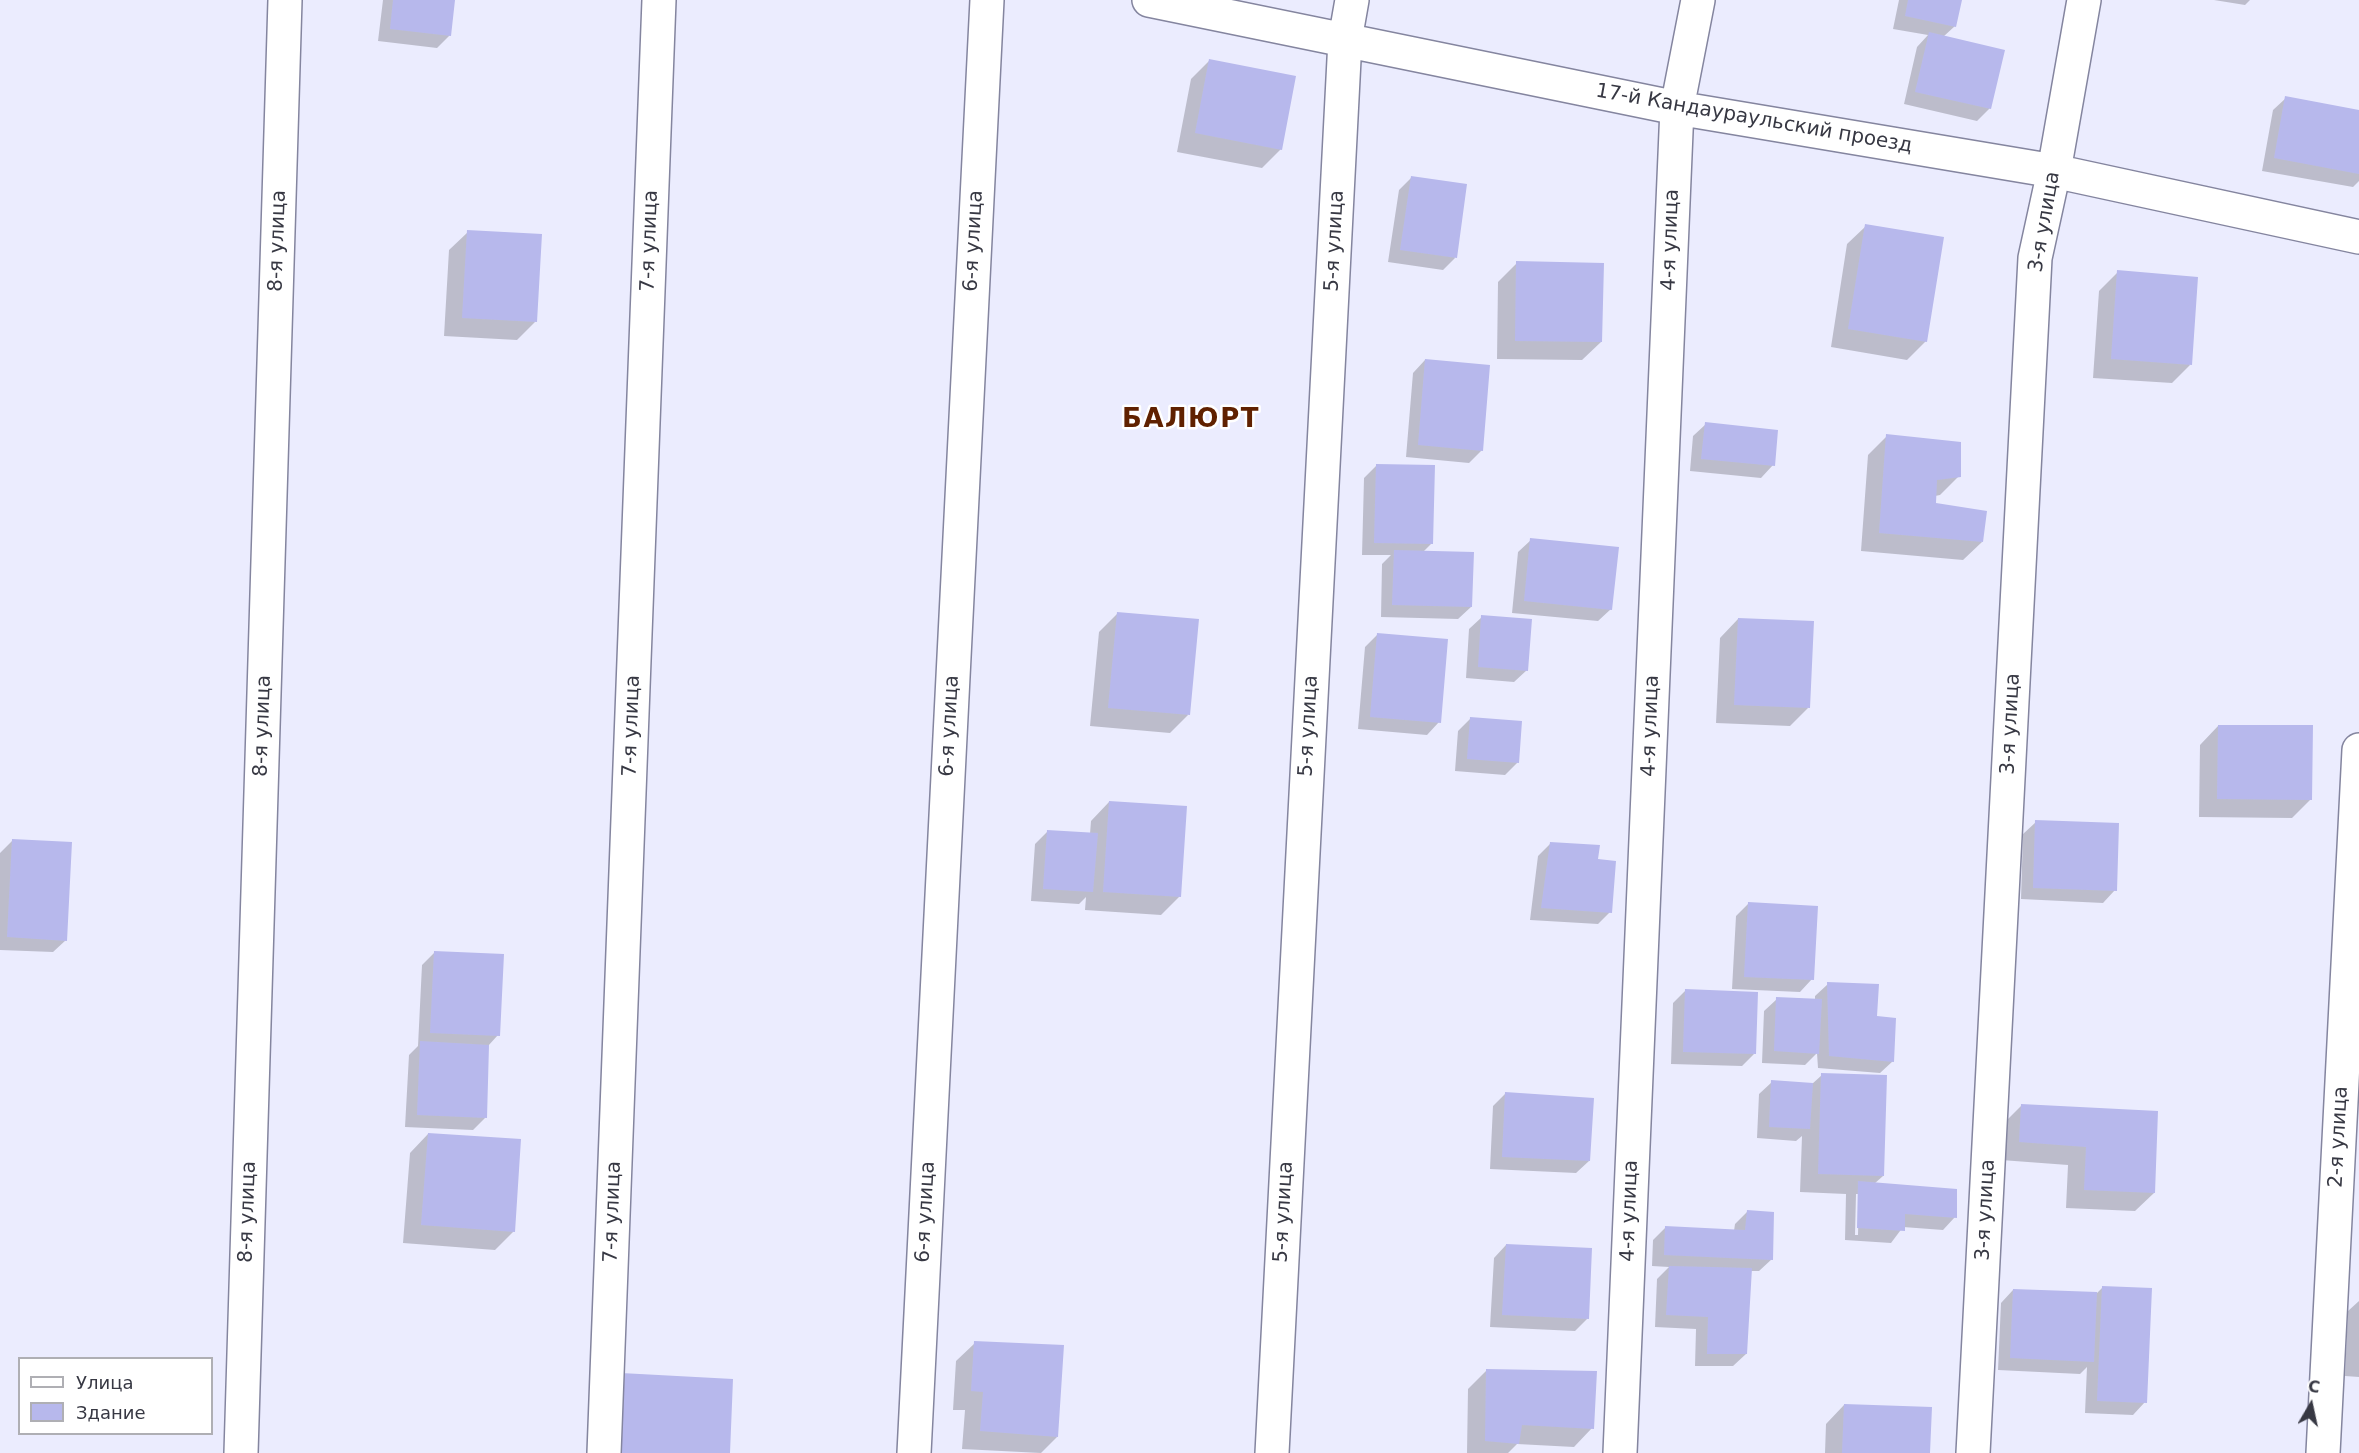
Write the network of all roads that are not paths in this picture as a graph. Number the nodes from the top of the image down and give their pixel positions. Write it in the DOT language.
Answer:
graph roads {
  1 [pos="285,0"];
  2 [pos="660,0"];
  3 [pos="987,0"];
  4 [pos="1149,0"];
  5 [pos="1352,0"];
  6 [pos="1698,0"];
  7 [pos="2084,0"];
  8 [pos="1345,40"];
  9 [pos="1677,108"];
  10 [pos="2054,171"];
  11 [pos="2359,237"];
  12 [pos="2359,750"];
  13 [pos="241,1453"];
  14 [pos="603,1453"];
  15 [pos="914,1453"];
  16 [pos="1272,1453"];
  17 [pos="1620,1453"];
  18 [pos="1973,1453"];
  19 [pos="2322,1453"];
  1 -- 13 [label="street, 8-я улица"];
  2 -- 14 [label="street, 7-я улица"];
  3 -- 15 [label="street, 6-я улица"];
  4 -- 8 [label="street, 17-й Кандаураульский проезд"];
  5 -- 8 [label="street, 5-я улица"];
  6 -- 9 [label="street, 4-я улица"];
  7 -- 10 [label="street, 3-я улица"];
  8 -- 9 [label="street, 17-й Кандаураульский проезд"];
  8 -- 16 [label="street, 5-я улица"];
  9 -- 10 [label="street, 17-й Кандаураульский проезд"];
  9 -- 17 [label="street, 4-я улица"];
  10 -- 11 [label="street, 17-й Кандаураульский проезд"];
  10 -- 18 [label="street, 3-я улица"];
  12 -- 19 [label="street, 2-я улица"];
}
